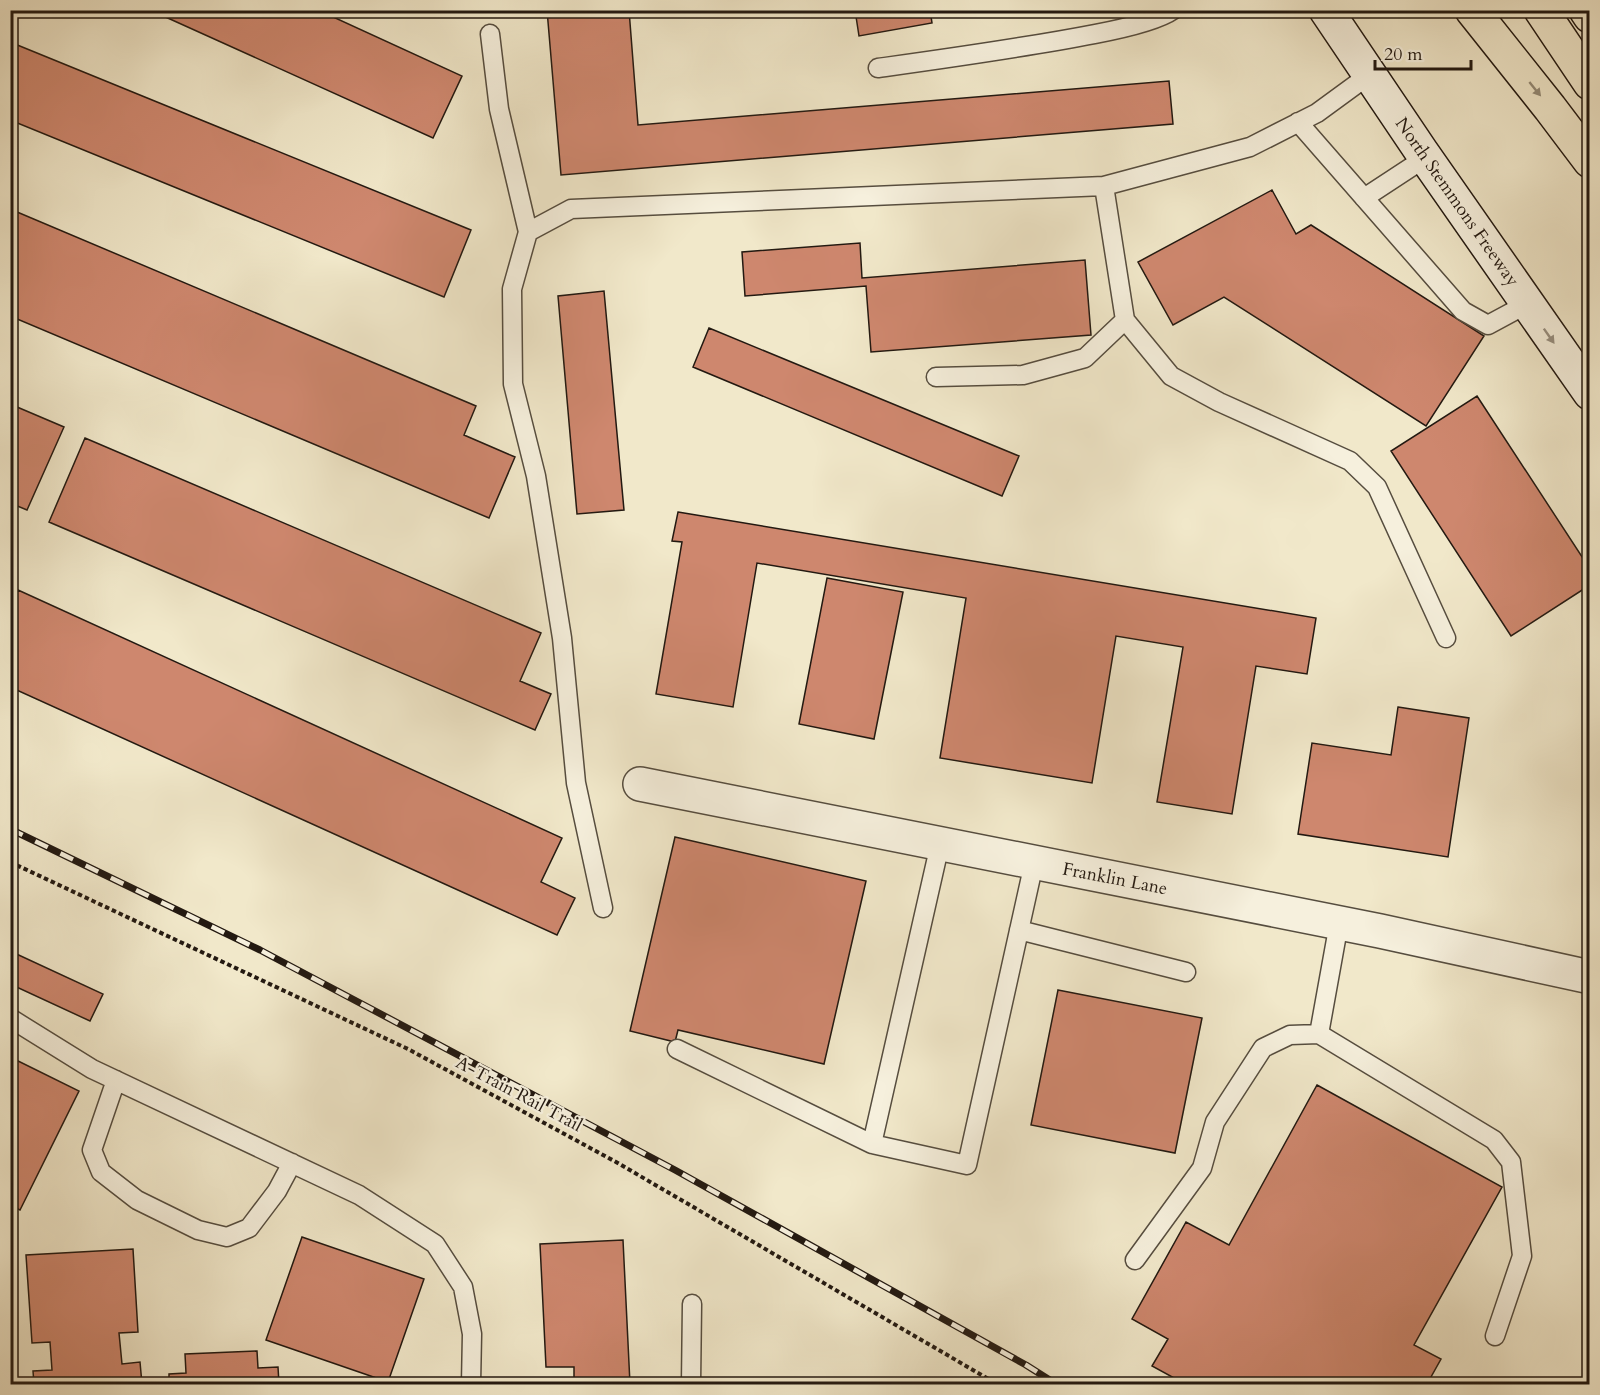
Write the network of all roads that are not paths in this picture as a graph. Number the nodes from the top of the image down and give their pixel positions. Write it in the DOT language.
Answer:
graph roads {
  1 [pos="1173,10"];
  2 [pos="1326,10"];
  3 [pos="1472,10"];
  4 [pos="1541,10"];
  5 [pos="1586,10"];
  6 [pos="1590,16"];
  7 [pos="490,34"];
  8 [pos="878,68"];
  9 [pos="1369,75"];
  10 [pos="1590,83"];
  11 [pos="1298,122"];
  12 [pos="1425,158"];
  13 [pos="1590,161"];
  14 [pos="1104,186"];
  15 [pos="1364,198"];
  16 [pos="528,232"];
  17 [pos="1527,304"];
  18 [pos="1125,320"];
  19 [pos="936,377"];
  20 [pos="1590,393"];
  21 [pos="1446,638"];
  22 [pos="640,784"];
  23 [pos="940,844"];
  24 [pos="1034,863"];
  25 [pos="603,908"];
  26 [pos="1339,923"];
  27 [pos="1019,930"];
  28 [pos="1186,972"];
  29 [pos="1590,977"];
  30 [pos="10,1018"];
  31 [pos="1319,1034"];
  32 [pos="677,1049"];
  33 [pos="116,1080"];
  34 [pos="872,1144"];
  35 [pos="292,1163"];
  36 [pos="1136,1260"];
  37 [pos="692,1304"];
  38 [pos="1495,1336"];
  39 [pos="471,1384"];
  40 [pos="691,1384"];
  1 -- 8 [label="lane"];
  2 -- 9 [label="street, North Stemmons Freeway"];
  3 -- 13 [label="highway, one-way"];
  4 -- 10 [label="highway"];
  5 -- 6 [label="highway"];
  7 -- 16 [label="lane"];
  9 -- 11 [label="lane"];
  9 -- 12 [label="street, North Stemmons Freeway"];
  11 -- 14 [label="lane"];
  11 -- 15 [label="lane"];
  12 -- 15 [label="lane"];
  12 -- 17 [label="street, North Stemmons Freeway"];
  14 -- 16 [label="lane"];
  14 -- 18 [label="lane"];
  15 -- 17 [label="lane"];
  16 -- 25 [label="lane"];
  17 -- 20 [label="street, North Stemmons Freeway, one-way"];
  18 -- 19 [label="lane"];
  18 -- 21 [label="lane"];
  22 -- 23 [label="street, Franklin Lane"];
  23 -- 24 [label="street, Franklin Lane"];
  23 -- 34 [label="lane"];
  24 -- 26 [label="street, Franklin Lane"];
  24 -- 27 [label="lane"];
  26 -- 29 [label="street, Franklin Lane"];
  26 -- 31 [label="lane"];
  27 -- 28 [label="lane"];
  27 -- 34 [label="lane"];
  30 -- 33 [label="lane"];
  31 -- 36 [label="lane"];
  31 -- 38 [label="lane"];
  32 -- 34 [label="lane"];
  33 -- 35 [label="lane"];
  33 -- 35 [label="lane"];
  35 -- 39 [label="lane"];
  37 -- 40 [label="lane"];
}
